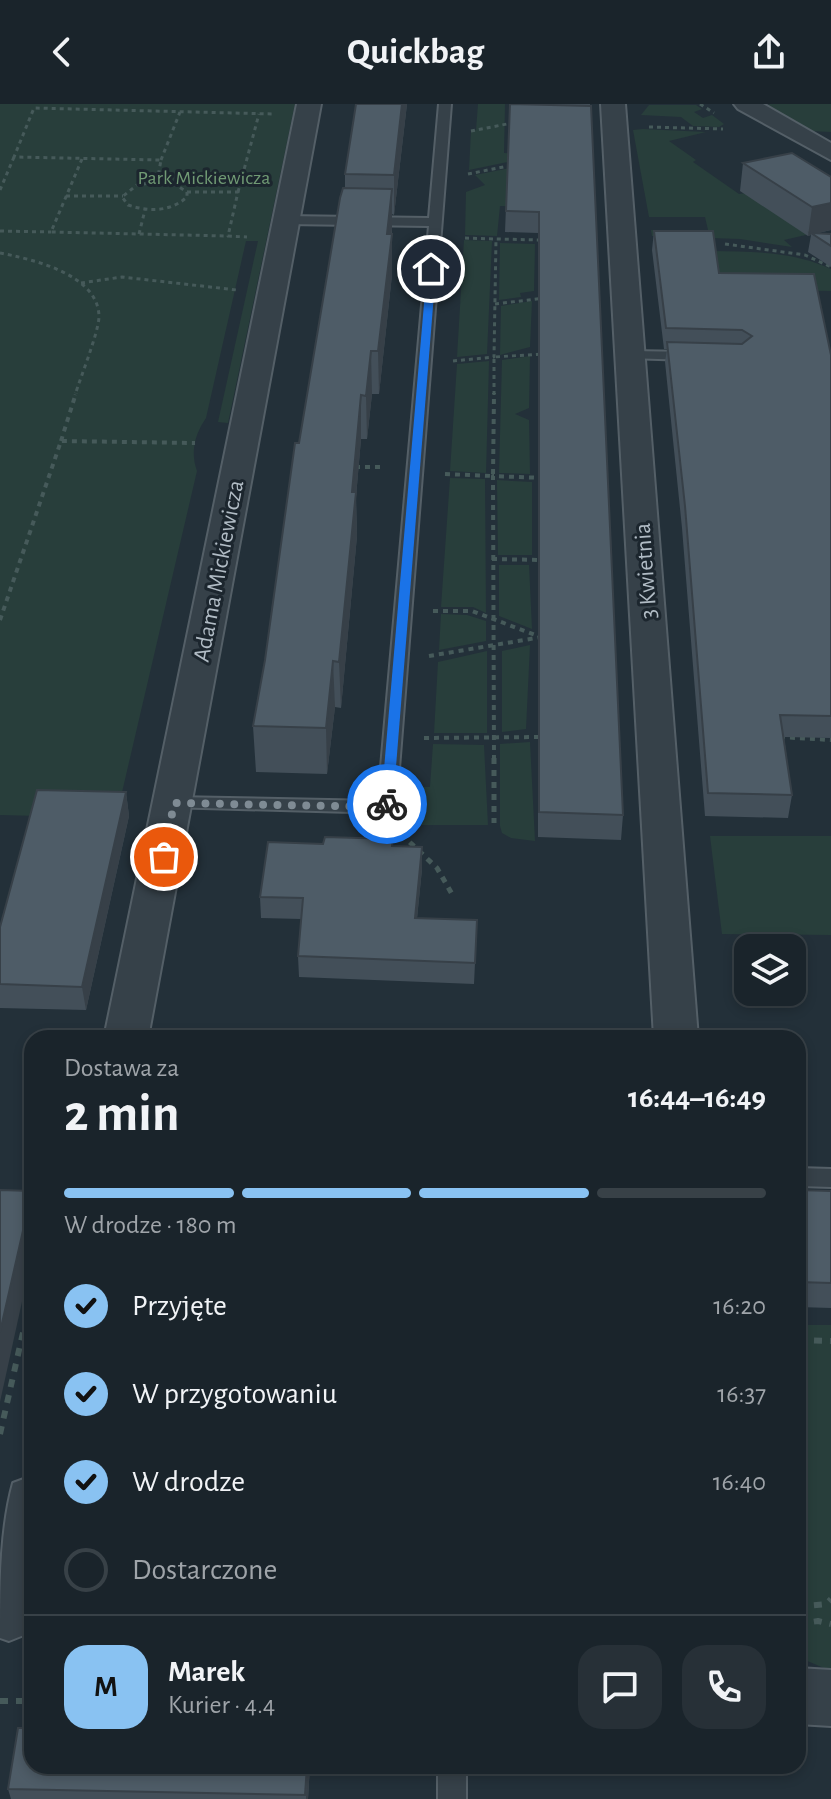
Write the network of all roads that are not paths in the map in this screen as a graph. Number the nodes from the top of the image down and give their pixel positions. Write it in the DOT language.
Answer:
graph roads {
  1 [pos="445,104"];
  2 [pos="746,104"];
  3 [pos="295,109"];
  4 [pos="616,118"];
  5 [pos="826,145"];
  6 [pos="285,220"];
  7 [pos="435,222"];
  8 [pos="631,355"];
  9 [pos="713,356"];
  10 [pos="174,803"];
  11 [pos="128,1030"];
  12 [pos="675,1030"];
  13 [pos="806,1177"];
  14 [pos="831,1178"];
  15 [pos="24,1543"];
  16 [pos="10,1618"];
  17 [pos="806,1696"];
  18 [pos="831,1698"];
  19 [pos="452,1774"];
  20 [pos="452,1799"];
  1 -- 7 [label="lane"];
  2 -- 5 [label="street"];
  3 -- 6 [label="street, Adama Mickiewicza"];
  4 -- 8 [label="street, 3 Kwietnia"];
  6 -- 7 [label="lane"];
  6 -- 10 [label="street, Adama Mickiewicza"];
  7 -- 10 [label="lane"];
  8 -- 9 [label="lane"];
  8 -- 12 [label="street, 3 Kwietnia"];
  10 -- 11 [label="street, Adama Mickiewicza"];
  13 -- 14 [label="lane"];
  15 -- 16 [label="street"];
  17 -- 18 [label="street"];
  19 -- 20 [label="lane"];
}
